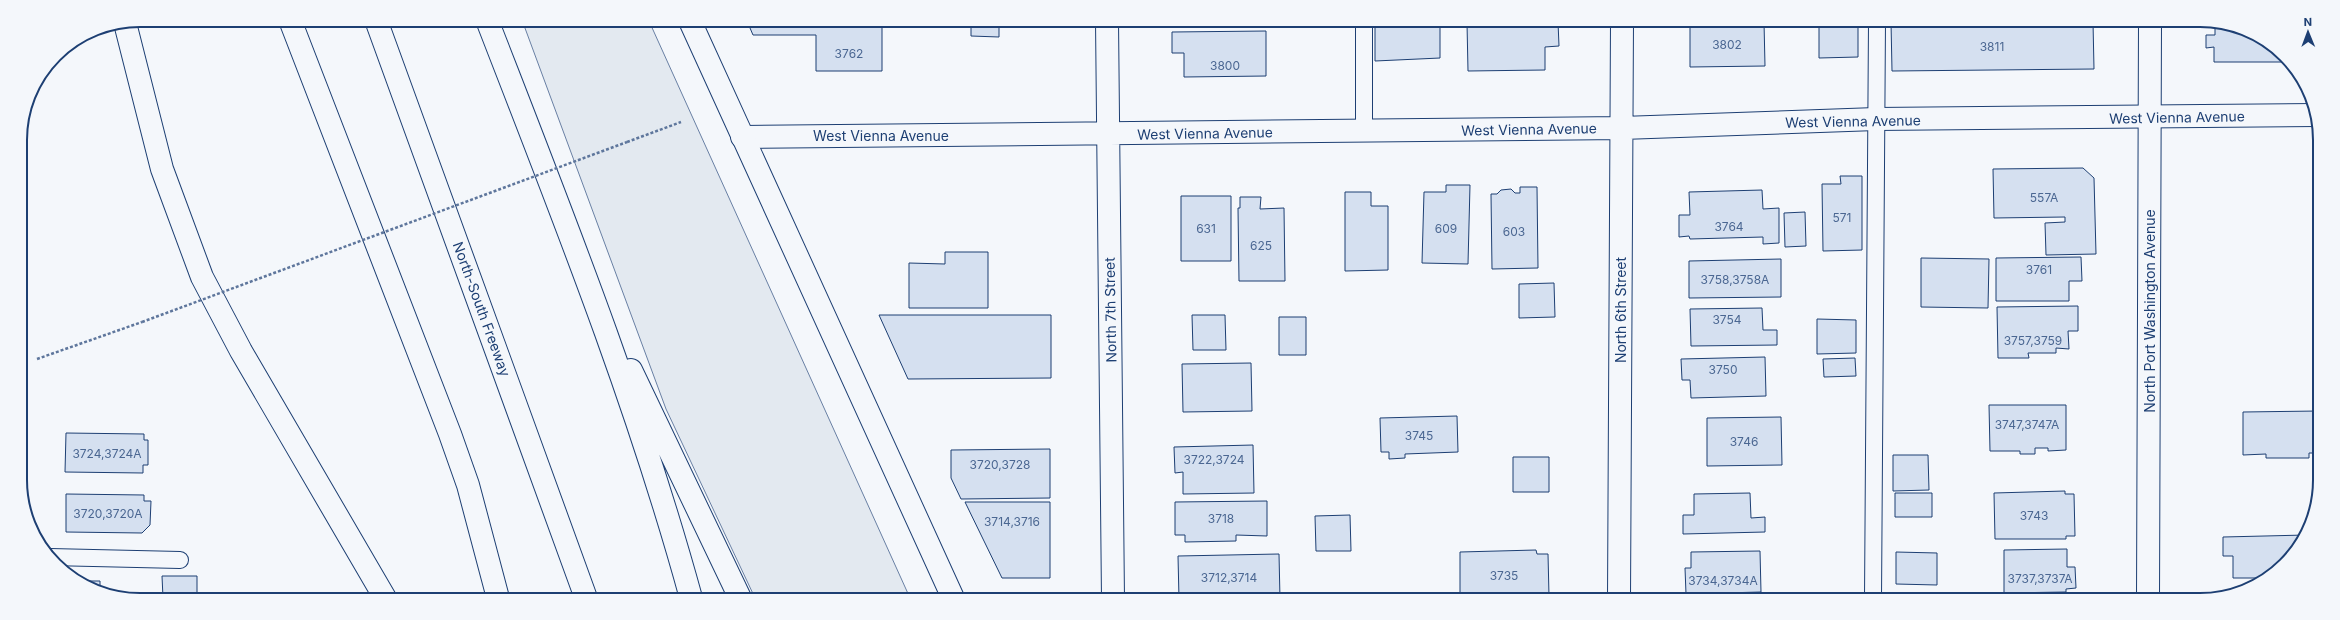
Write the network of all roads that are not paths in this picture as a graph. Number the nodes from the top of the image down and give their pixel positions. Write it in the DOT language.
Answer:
graph roads {
  1 [pos="293,27"];
  2 [pos="379,27"];
  3 [pos="490,27"];
  4 [pos="693,27"];
  5 [pos="1107,27"];
  6 [pos="1364,27"];
  7 [pos="1622,27"];
  8 [pos="1877,27"];
  9 [pos="2150,27"];
  10 [pos="126,28"];
  11 [pos="2310,115"];
  12 [pos="2149,117"];
  13 [pos="1876,119"];
  14 [pos="1622,128"];
  15 [pos="1364,131"];
  16 [pos="1107,134"];
  17 [pos="742,136"];
  18 [pos="587,277"];
  19 [pos="57,557"];
  20 [pos="180,560"];
  21 [pos="382,593"];
  22 [pos="497,593"];
  23 [pos="584,593"];
  24 [pos="690,593"];
  25 [pos="738,593"];
  26 [pos="951,593"];
  27 [pos="1113,593"];
  28 [pos="1619,593"];
  29 [pos="1873,593"];
  30 [pos="2148,593"];
  1 -- 22 [label="main road"];
  2 -- 23 [label="main road, North-South Freeway"];
  3 -- 18 [label="main road"];
  4 -- 17 [label="main road"];
  5 -- 16 [label="main road, North 7th Street"];
  6 -- 15 [label="lane"];
  7 -- 14 [label="main road, North 6th Street"];
  8 -- 13 [label="lane"];
  9 -- 12 [label="main road, North Port Washington Avenue"];
  10 -- 21 [label="main road"];
  11 -- 12 [label="main road, West Vienna Avenue"];
  12 -- 13 [label="main road, West Vienna Avenue"];
  12 -- 30 [label="main road, North Port Washington Avenue"];
  13 -- 14 [label="main road, West Vienna Avenue"];
  13 -- 29 [label="lane"];
  14 -- 15 [label="main road, West Vienna Avenue"];
  14 -- 28 [label="main road, North 6th Street"];
  15 -- 16 [label="main road, West Vienna Avenue"];
  16 -- 17 [label="main road, West Vienna Avenue"];
  16 -- 27 [label="main road, North 7th Street"];
  17 -- 26 [label="main road"];
  18 -- 24 [label="main road"];
  18 -- 25 [label="main road"];
  19 -- 20 [label="lane"];
}
